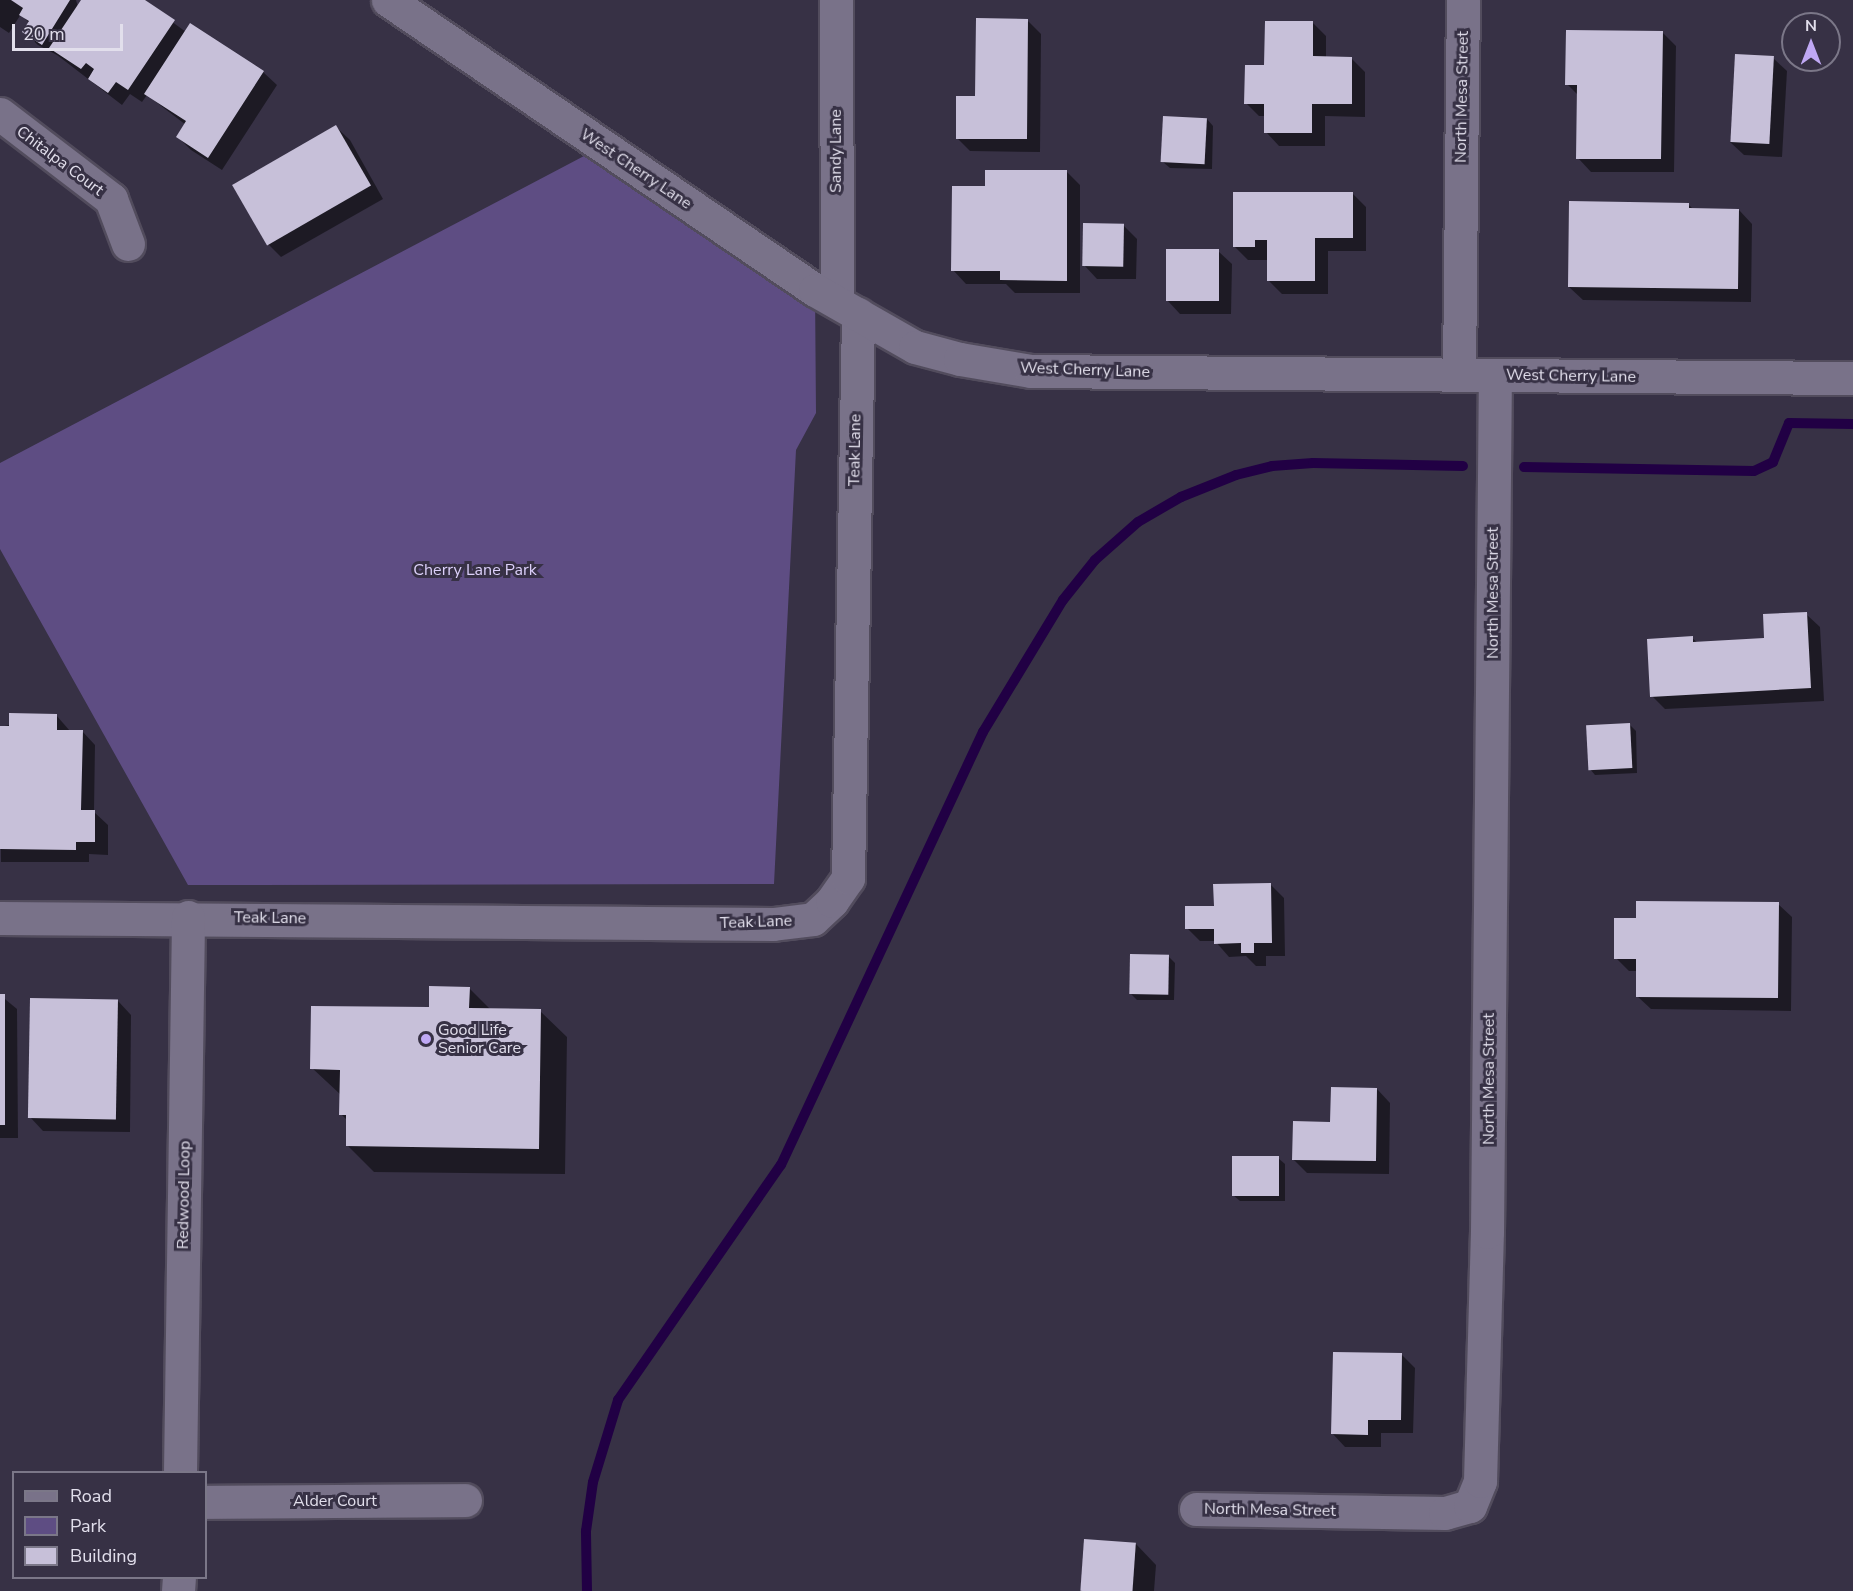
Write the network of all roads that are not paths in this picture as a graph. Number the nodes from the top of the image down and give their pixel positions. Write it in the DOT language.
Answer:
graph roads {
  1 [pos="388,0"];
  2 [pos="836,0"];
  3 [pos="1463,0"];
  4 [pos="0,114"];
  5 [pos="128,244"];
  6 [pos="847,308"];
  7 [pos="1459,375"];
  8 [pos="1495,375"];
  9 [pos="1853,378"];
  10 [pos="188,917"];
  11 [pos="0,918"];
  12 [pos="180,1471"];
  13 [pos="465,1500"];
  14 [pos="207,1502"];
  15 [pos="1196,1509"];
  1 -- 6 [label="street, West Cherry Lane"];
  2 -- 6 [label="street, Sandy Lane"];
  3 -- 7 [label="street, North Mesa Street"];
  4 -- 5 [label="street, Chitalpa Court"];
  6 -- 7 [label="street, West Cherry Lane"];
  6 -- 10 [label="street, Teak Lane"];
  7 -- 8 [label="street, West Cherry Lane"];
  8 -- 9 [label="street, West Cherry Lane"];
  8 -- 15 [label="street, North Mesa Street"];
  10 -- 11 [label="street"];
  10 -- 12 [label="street, Redwood Loop"];
  13 -- 14 [label="street, Alder Court"];
}
